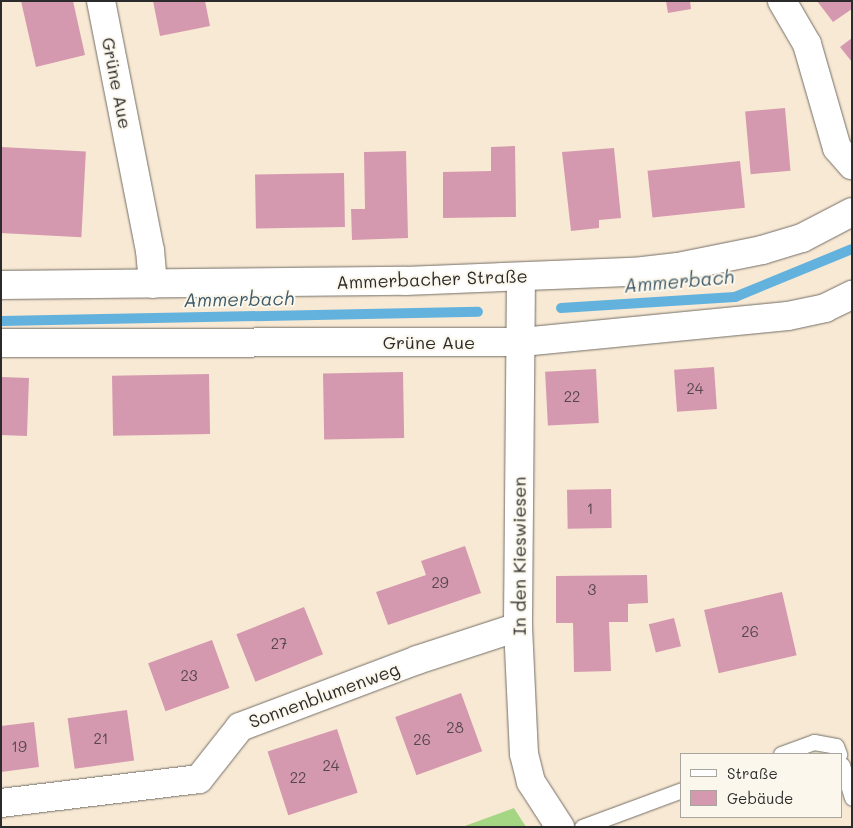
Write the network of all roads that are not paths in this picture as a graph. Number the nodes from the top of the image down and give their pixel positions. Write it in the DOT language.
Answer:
graph roads {
  1 [pos="101,1"];
  2 [pos="782,1"];
  3 [pos="852,165"];
  4 [pos="852,212"];
  5 [pos="521,276"];
  6 [pos="153,284"];
  7 [pos="1,285"];
  8 [pos="852,296"];
  9 [pos="522,342"];
  10 [pos="1,343"];
  11 [pos="518,628"];
  12 [pos="784,753"];
  13 [pos="839,753"];
  14 [pos="843,768"];
  15 [pos="680,791"];
  16 [pos="852,798"];
  17 [pos="1,804"];
  18 [pos="560,827"];
  19 [pos="582,827"];
  1 -- 6 [label="street, Grüne Aue"];
  2 -- 3 [label="street"];
  4 -- 5 [label="street, Ammerbacher Straße"];
  5 -- 6 [label="street, Ammerbacher Straße"];
  5 -- 9 [label="street, In den Kieswiesen"];
  6 -- 7 [label="street, Ammerbacher Straße"];
  8 -- 9 [label="street, Grüne Aue"];
  9 -- 10 [label="street, Grüne Aue"];
  9 -- 11 [label="street, In den Kieswiesen"];
  11 -- 17 [label="street, Sonnenblumenweg"];
  11 -- 18 [label="street, In den Kieswiesen"];
  12 -- 13 [label="lane"];
  14 -- 16 [label="lane"];
  15 -- 19 [label="lane"];
}
